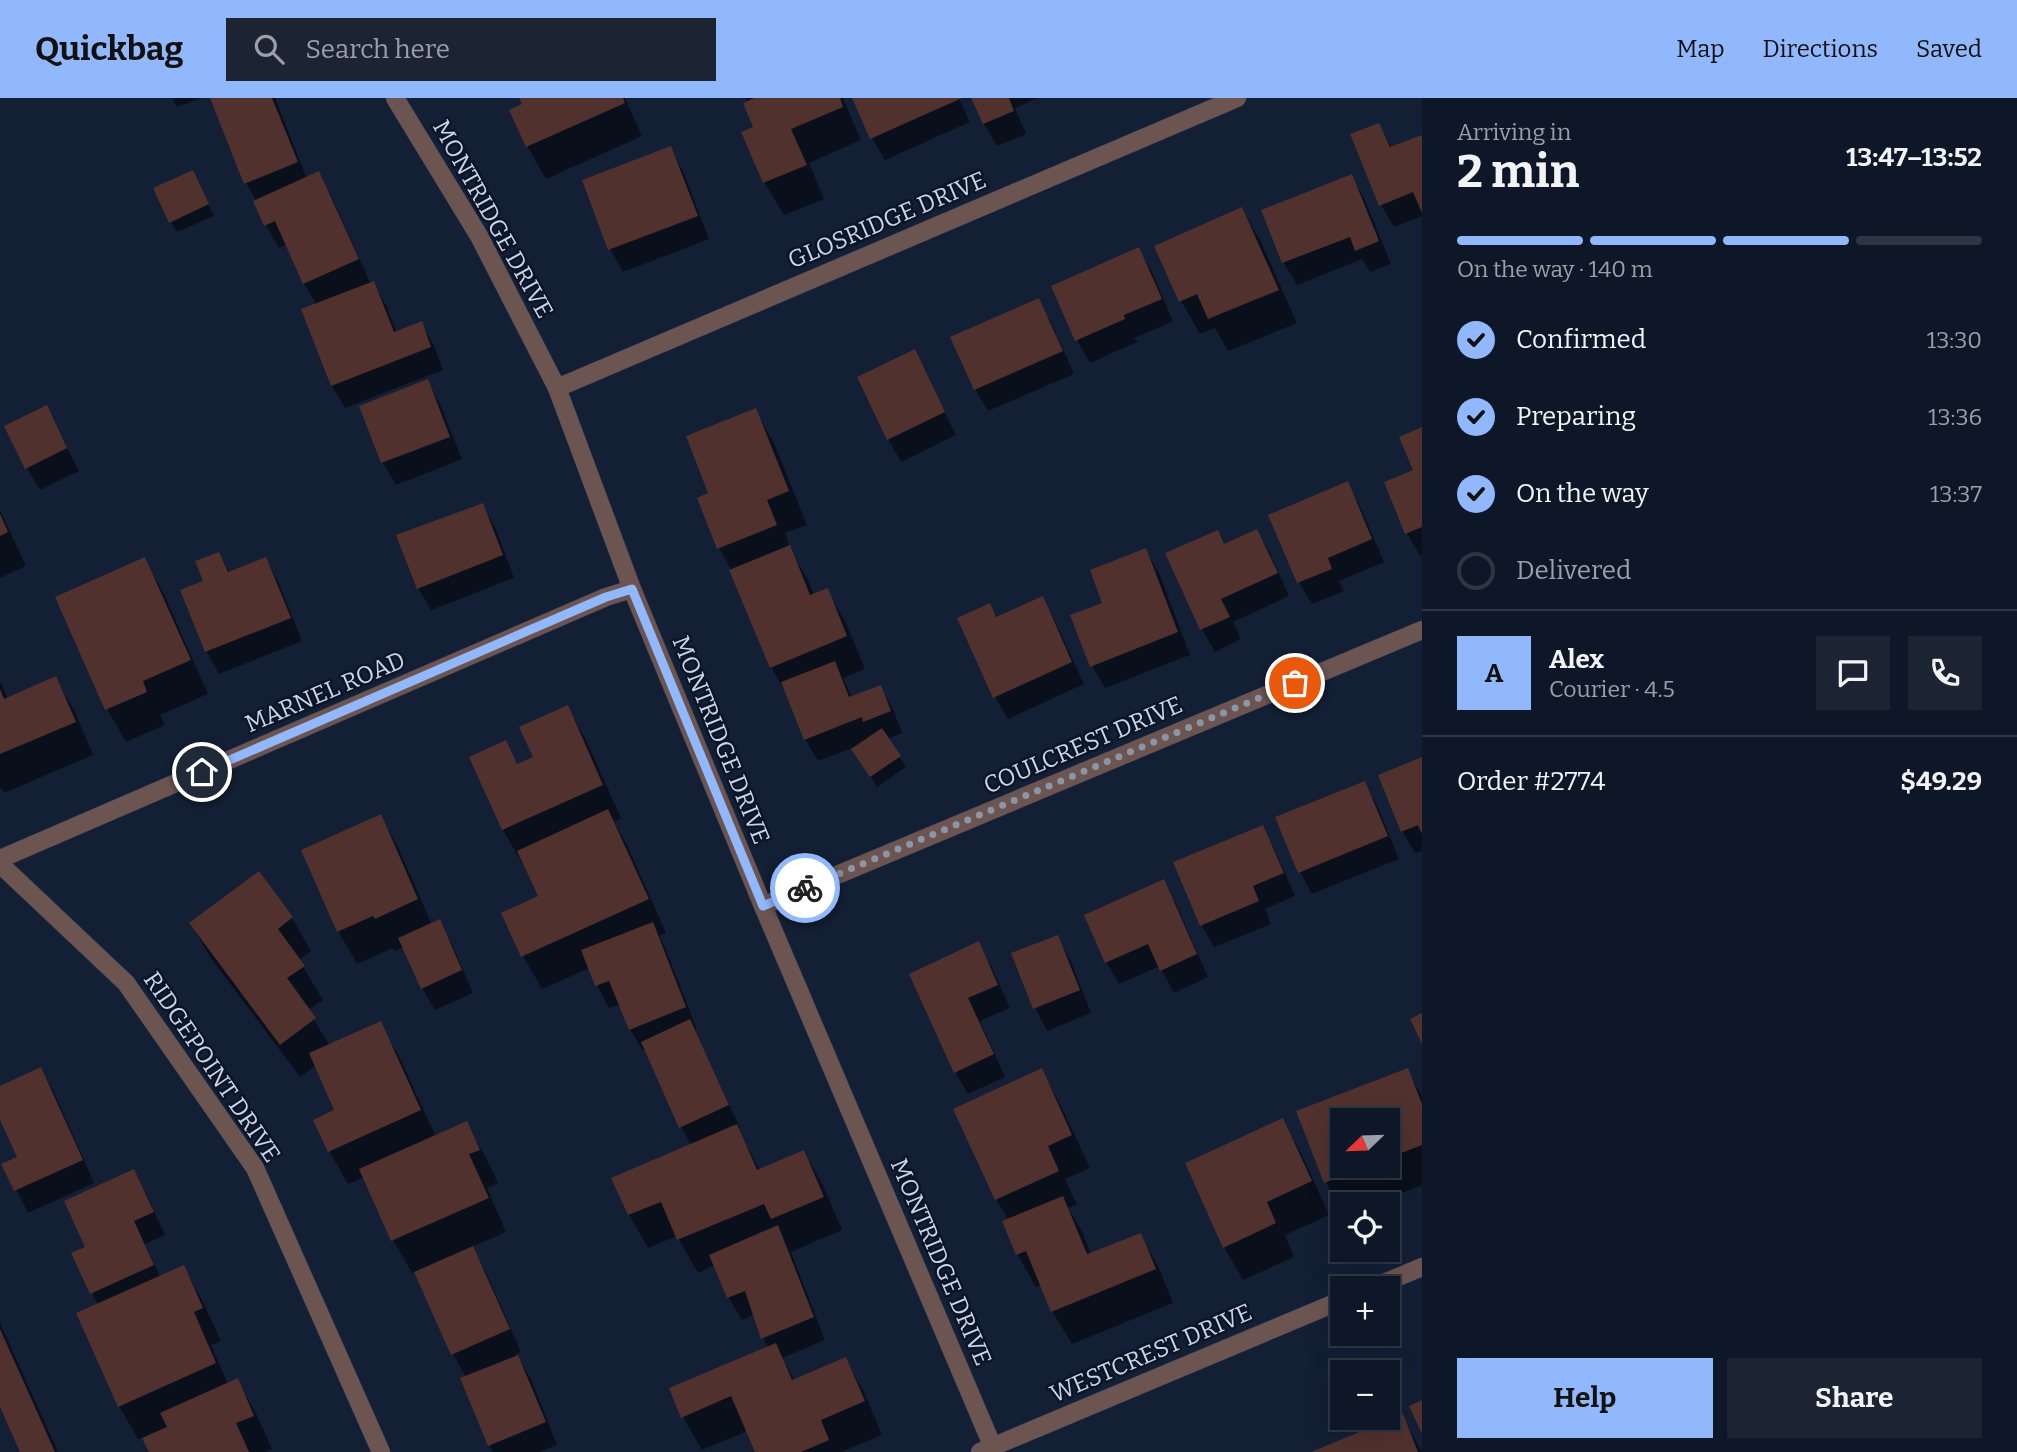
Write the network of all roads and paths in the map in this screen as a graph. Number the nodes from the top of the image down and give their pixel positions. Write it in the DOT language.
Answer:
graph roads {
  1 [pos="395,98"];
  2 [pos="1237,98"];
  3 [pos="557,388"];
  4 [pos="632,589"];
  5 [pos="1422,630"];
  6 [pos="0,859"];
  7 [pos="0,864"];
  8 [pos="763,906"];
  9 [pos="1422,1267"];
  10 [pos="1400,1276"];
  11 [pos="1330,1305"];
  12 [pos="989,1450"];
  13 [pos="380,1452"];
  1 -- 3 [label="street, MONTRIDGE DRIVE"];
  2 -- 3 [label="street, GLOSRIDGE DRIVE"];
  3 -- 4 [label="street, MONTRIDGE DRIVE"];
  4 -- 6 [label="street, MARNEL ROAD"];
  4 -- 8 [label="street, MONTRIDGE DRIVE"];
  5 -- 8 [label="street, COULCREST DRIVE"];
  7 -- 13 [label="street, RIDGEPOINT DRIVE"];
  8 -- 12 [label="street, MONTRIDGE DRIVE"];
  9 -- 10 [label="street"];
  11 -- 12 [label="street, WESTCREST DRIVE"];
}
